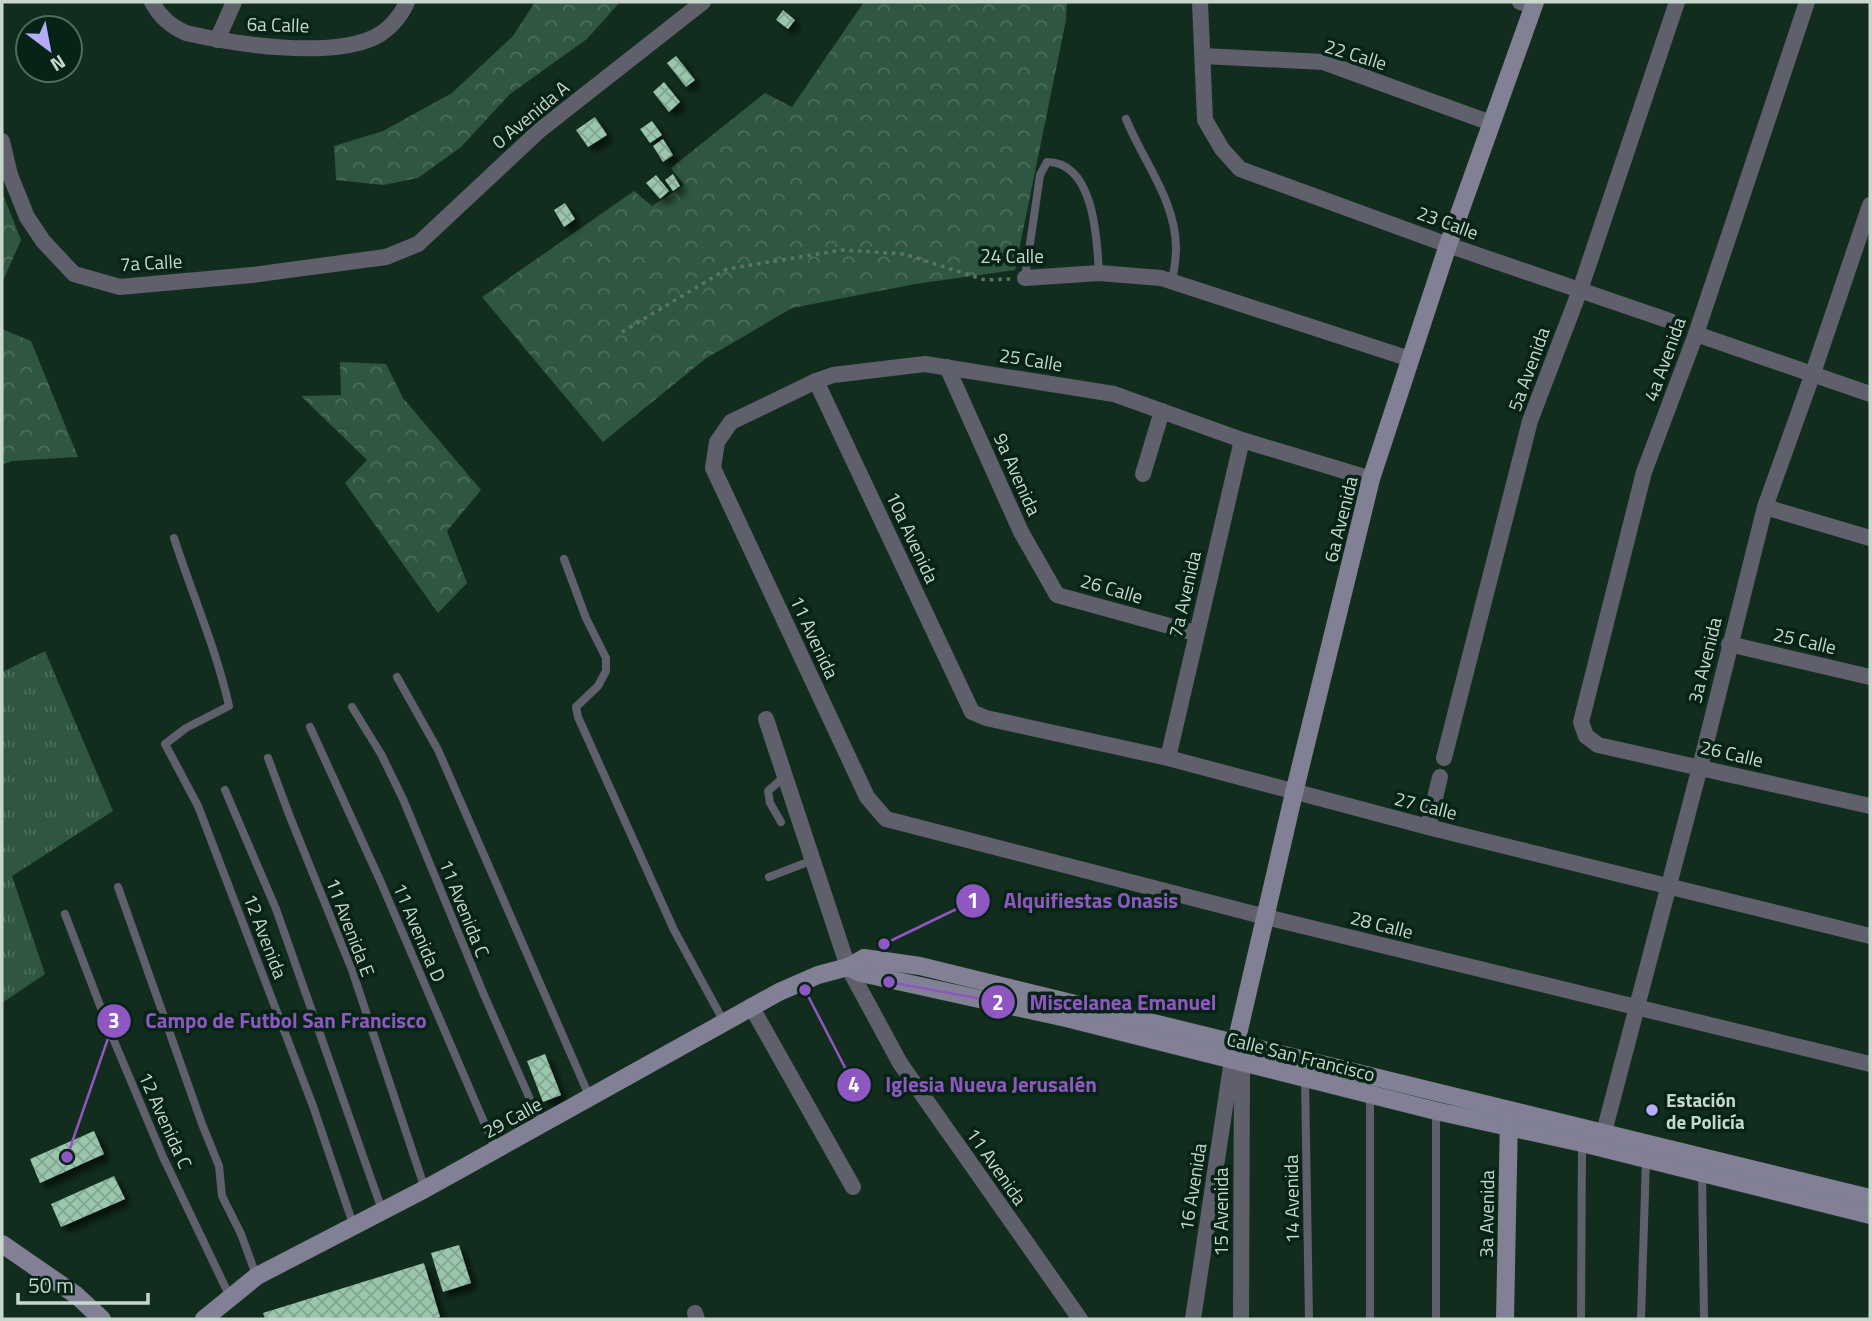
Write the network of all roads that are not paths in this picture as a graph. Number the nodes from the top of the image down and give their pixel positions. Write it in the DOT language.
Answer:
graph roads {
  1 [pos="152,2"];
  2 [pos="234,2"];
  3 [pos="407,2"];
  4 [pos="703,2"];
  5 [pos="1200,2"];
  6 [pos="1677,2"];
  7 [pos="1807,2"];
  8 [pos="1530,3"];
  9 [pos="217,40"];
  10 [pos="1203,56"];
  11 [pos="1126,119"];
  12 [pos="1491,122"];
  13 [pos="2,141"];
  14 [pos="1870,205"];
  15 [pos="1448,245"];
  16 [pos="386,257"];
  17 [pos="1099,273"];
  18 [pos="1025,278"];
  19 [pos="1172,282"];
  20 [pos="1580,290"];
  21 [pos="1670,321"];
  22 [pos="1696,334"];
  23 [pos="1410,359"];
  24 [pos="947,367"];
  25 [pos="1814,373"];
  26 [pos="816,381"];
  27 [pos="1870,394"];
  28 [pos="1162,411"];
  29 [pos="1242,440"];
  30 [pos="713,468"];
  31 [pos="1143,474"];
  32 [pos="1371,480"];
  33 [pos="1765,507"];
  34 [pos="174,538"];
  35 [pos="1870,538"];
  36 [pos="564,559"];
  37 [pos="1057,595"];
  38 [pos="1195,633"];
  39 [pos="1730,643"];
  40 [pos="397,677"];
  41 [pos="1870,677"];
  42 [pos="352,707"];
  43 [pos="972,712"];
  44 [pos="766,719"];
  45 [pos="310,727"];
  46 [pos="1586,736"];
  47 [pos="268,758"];
  48 [pos="1168,758"];
  49 [pos="1444,758"];
  50 [pos="1700,767"];
  51 [pos="785,776"];
  52 [pos="1440,777"];
  53 [pos="225,790"];
  54 [pos="1294,793"];
  55 [pos="1870,806"];
  56 [pos="886,819"];
  57 [pos="780,822"];
  58 [pos="1428,827"];
  59 [pos="813,860"];
  60 [pos="769,877"];
  61 [pos="1669,886"];
  62 [pos="118,887"];
  63 [pos="65,914"];
  64 [pos="1266,917"];
  65 [pos="1870,936"];
  66 [pos="848,967"];
  67 [pos="751,1006"];
  68 [pos="1636,1009"];
  69 [pos="724,1022"];
  70 [pos="1238,1042"];
  71 [pos="1237,1062"];
  72 [pos="1870,1064"];
  73 [pos="1305,1078"];
  74 [pos="1370,1094"];
  75 [pos="590,1097"];
  76 [pos="1436,1111"];
  77 [pos="1509,1118"];
  78 [pos="541,1125"];
  79 [pos="1604,1132"];
  80 [pos="1582,1143"];
  81 [pos="496,1150"];
  82 [pos="1646,1159"];
  83 [pos="1702,1172"];
  84 [pos="853,1187"];
  85 [pos="425,1189"];
  86 [pos="1870,1198"];
  87 [pos="382,1210"];
  88 [pos="1870,1215"];
  89 [pos="353,1224"];
  90 [pos="2,1244"];
  91 [pos="257,1276"];
  92 [pos="230,1297"];
  93 [pos="102,1319"];
  94 [pos="204,1319"];
  95 [pos="1080,1319"];
  96 [pos="1193,1319"];
  97 [pos="1241,1319"];
  98 [pos="1309,1319"];
  99 [pos="1370,1319"];
  100 [pos="1436,1319"];
  101 [pos="1505,1319"];
  102 [pos="1581,1319"];
  103 [pos="1642,1319"];
  104 [pos="1704,1319"];
  1 -- 9 [label="street, 6a Calle"];
  2 -- 9 [label="street"];
  3 -- 9 [label="street, 6a Calle"];
  4 -- 16 [label="street, 0 Avenida A"];
  5 -- 10 [label="street"];
  6 -- 20 [label="street, 5a Avenida"];
  7 -- 22 [label="street, 4a Avenida"];
  8 -- 12 [label="street, 6a Avenida"];
  10 -- 12 [label="street, 22 Calle"];
  10 -- 15 [label="street, 23 Calle"];
  11 -- 19 [label="lane"];
  12 -- 15 [label="street, 6a Avenida"];
  13 -- 16 [label="street, 7a Calle"];
  14 -- 25 [label="street, 3a Avenida"];
  15 -- 20 [label="street, 23 Calle"];
  15 -- 23 [label="street, 6a Avenida"];
  17 -- 18 [label="street, 24 Calle"];
  17 -- 18 [label="lane"];
  17 -- 19 [label="street, 24 Calle"];
  19 -- 23 [label="street, 24 Calle"];
  20 -- 21 [label="street, 23 Calle"];
  20 -- 49 [label="street, 5a Avenida"];
  22 -- 25 [label="street"];
  22 -- 46 [label="street, 4a Avenida"];
  23 -- 32 [label="street, 6a Avenida"];
  24 -- 26 [label="street, 25 Calle"];
  24 -- 28 [label="street, 25 Calle"];
  24 -- 37 [label="street, 9a Avenida"];
  25 -- 27 [label="street"];
  25 -- 33 [label="street, 3a Avenida"];
  26 -- 30 [label="street, 25 Calle"];
  26 -- 43 [label="street, 10a Avenida"];
  28 -- 29 [label="street, 25 Calle"];
  28 -- 31 [label="street"];
  29 -- 32 [label="street, 25 Calle"];
  29 -- 38 [label="street, 7a Avenida"];
  30 -- 56 [label="street, 11 Avenida"];
  32 -- 54 [label="street, 6a Avenida"];
  33 -- 35 [label="street"];
  33 -- 39 [label="street, 3a Avenida"];
  34 -- 89 [label="lane, 12 Avenida"];
  36 -- 69 [label="lane"];
  37 -- 38 [label="street, 26 Calle"];
  38 -- 48 [label="street, 7a Avenida"];
  39 -- 41 [label="street, 25 Calle"];
  39 -- 50 [label="street, 3a Avenida"];
  40 -- 75 [label="lane"];
  42 -- 78 [label="lane, 11 Avenida C"];
  43 -- 48 [label="street, 27 Calle"];
  44 -- 51 [label="street, 11 Avenida"];
  45 -- 81 [label="lane, 11 Avenida D"];
  46 -- 50 [label="street, 26 Calle"];
  47 -- 85 [label="lane, 11 Avenida E"];
  48 -- 54 [label="street, 27 Calle"];
  50 -- 55 [label="street, 26 Calle"];
  50 -- 61 [label="street, 3a Avenida"];
  51 -- 57 [label="lane"];
  51 -- 59 [label="street, 11 Avenida"];
  52 -- 58 [label="street"];
  53 -- 87 [label="lane"];
  54 -- 58 [label="street, 27 Calle"];
  54 -- 64 [label="street, 6a Avenida"];
  56 -- 64 [label="street, 28 Calle"];
  58 -- 61 [label="street, 27 Calle"];
  59 -- 60 [label="lane"];
  59 -- 66 [label="street, 11 Avenida"];
  61 -- 65 [label="street, 27 Calle"];
  61 -- 68 [label="street, 3a Avenida"];
  62 -- 91 [label="lane"];
  63 -- 92 [label="lane, 12 Avenida C"];
  64 -- 68 [label="street, 28 Calle"];
  64 -- 70 [label="street, 6a Avenida"];
  66 -- 67 [label="street, 29 Calle"];
  66 -- 70 [label="street, Calle San Francisco"];
  66 -- 71 [label="street, Calle San Francisco"];
  66 -- 95 [label="street, 11 Avenida"];
  67 -- 69 [label="street, 29 Calle"];
  67 -- 84 [label="street"];
  68 -- 72 [label="street, 28 Calle"];
  68 -- 79 [label="street, 3a Avenida"];
  69 -- 75 [label="street, 29 Calle"];
  70 -- 71 [label="street, 6a Avenida"];
  70 -- 77 [label="street, Calle San Francisco"];
  71 -- 73 [label="street, Calle San Francisco"];
  71 -- 96 [label="street, 16 Avenida"];
  71 -- 97 [label="street, 15 Avenida"];
  73 -- 74 [label="street, Calle San Francisco"];
  73 -- 98 [label="lane, 14 Avenida"];
  74 -- 76 [label="street, Calle San Francisco"];
  74 -- 99 [label="lane"];
  75 -- 78 [label="street, 29 Calle"];
  76 -- 77 [label="street, Calle San Francisco"];
  76 -- 100 [label="lane"];
  77 -- 79 [label="street, Calle San Francisco"];
  77 -- 80 [label="street, Calle San Francisco"];
  77 -- 101 [label="street, 3a Avenida"];
  78 -- 81 [label="street, 29 Calle"];
  79 -- 86 [label="street, Calle San Francisco"];
  80 -- 82 [label="street, Calle San Francisco"];
  80 -- 102 [label="lane"];
  81 -- 85 [label="street, 29 Calle"];
  82 -- 83 [label="street, Calle San Francisco"];
  82 -- 103 [label="lane"];
  83 -- 88 [label="street, Calle San Francisco"];
  83 -- 104 [label="lane"];
  85 -- 87 [label="street, 29 Calle"];
  87 -- 89 [label="street, 29 Calle"];
  89 -- 91 [label="street, 29 Calle"];
  90 -- 93 [label="street"];
  91 -- 92 [label="street, 29 Calle"];
  92 -- 94 [label="street, 29 Calle"];
}
